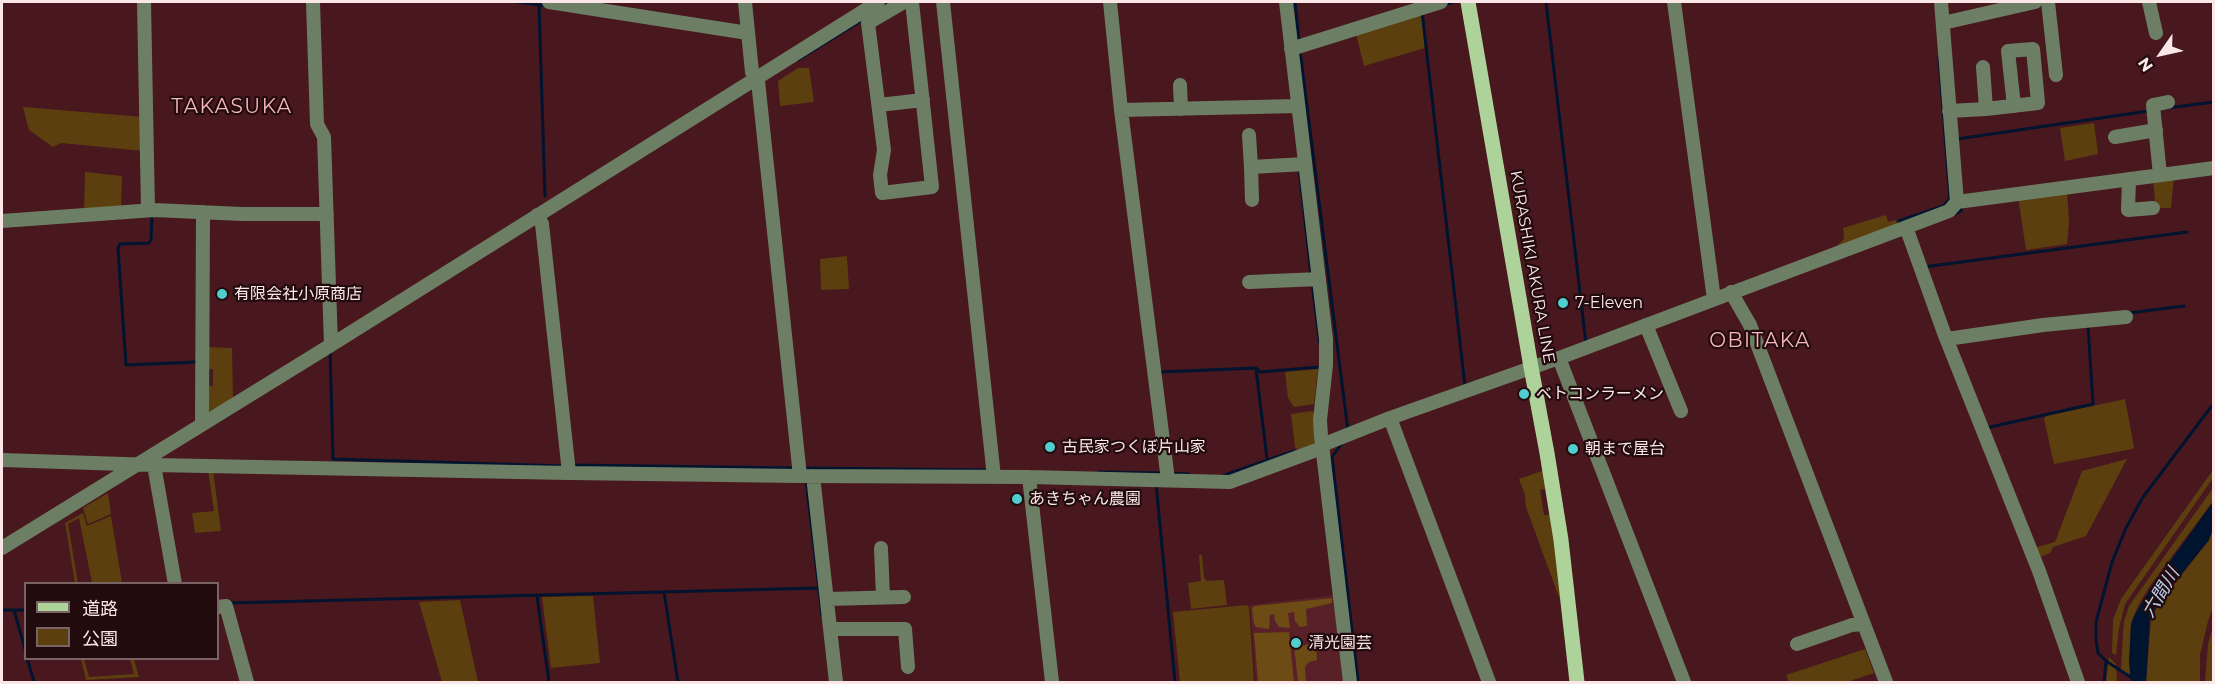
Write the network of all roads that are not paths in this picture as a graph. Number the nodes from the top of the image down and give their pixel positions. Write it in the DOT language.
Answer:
graph roads {
  1 [pos="144,2"];
  2 [pos="313,2"];
  3 [pos="549,2"];
  4 [pos="745,2"];
  5 [pos="875,2"];
  6 [pos="904,2"];
  7 [pos="912,2"];
  8 [pos="943,2"];
  9 [pos="1110,2"];
  10 [pos="1286,2"];
  11 [pos="1441,2"];
  12 [pos="1468,2"];
  13 [pos="1674,2"];
  14 [pos="1941,2"];
  15 [pos="2035,2"];
  16 [pos="2048,2"];
  17 [pos="2149,2"];
  18 [pos="1946,22"];
  19 [pos="748,33"];
  20 [pos="2156,33"];
  21 [pos="1297,48"];
  22 [pos="1983,67"];
  23 [pos="2056,75"];
  24 [pos="757,83"];
  25 [pos="1180,85"];
  26 [pos="923,100"];
  27 [pos="2168,102"];
  28 [pos="879,105"];
  29 [pos="1294,106"];
  30 [pos="2014,106"];
  31 [pos="1181,109"];
  32 [pos="1986,109"];
  33 [pos="1121,110"];
  34 [pos="1954,111"];
  35 [pos="2156,130"];
  36 [pos="1249,135"];
  37 [pos="2115,137"];
  38 [pos="1301,165"];
  39 [pos="1251,167"];
  40 [pos="2214,168"];
  41 [pos="2160,175"];
  42 [pos="2129,179"];
  43 [pos="1252,200"];
  44 [pos="1960,201"];
  45 [pos="2154,208"];
  46 [pos="151,210"];
  47 [pos="203,212"];
  48 [pos="324,214"];
  49 [pos="540,219"];
  50 [pos="2,221"];
  51 [pos="1905,230"];
  52 [pos="1315,280"];
  53 [pos="1249,282"];
  54 [pos="1733,295"];
  55 [pos="1714,299"];
  56 [pos="2126,317"];
  57 [pos="1646,325"];
  58 [pos="1947,339"];
  59 [pos="331,345"];
  60 [pos="1560,361"];
  61 [pos="1531,367"];
  62 [pos="1682,411"];
  63 [pos="1392,422"];
  64 [pos="202,424"];
  65 [pos="1322,447"];
  66 [pos="2,460"];
  67 [pos="147,465"];
  68 [pos="569,468"];
  69 [pos="994,472"];
  70 [pos="804,473"];
  71 [pos="1029,477"];
  72 [pos="1163,477"];
  73 [pos="2,548"];
  74 [pos="881,548"];
  75 [pos="174,582"];
  76 [pos="883,597"];
  77 [pos="904,597"];
  78 [pos="827,598"];
  79 [pos="219,607"];
  80 [pos="1860,624"];
  81 [pos="830,629"];
  82 [pos="1797,644"];
  83 [pos="908,667"];
  84 [pos="247,682"];
  85 [pos="836,682"];
  86 [pos="1052,682"];
  87 [pos="1350,682"];
  88 [pos="1489,682"];
  89 [pos="1576,682"];
  90 [pos="1684,682"];
  91 [pos="1886,682"];
  92 [pos="2078,682"];
  1 -- 46 [label="street"];
  2 -- 48 [label="street"];
  3 -- 19 [label="street"];
  4 -- 19 [label="street"];
  5 -- 24 [label="street"];
  6 -- 28 [label="street"];
  7 -- 26 [label="street"];
  8 -- 69 [label="street"];
  9 -- 33 [label="street"];
  10 -- 21 [label="street"];
  11 -- 21 [label="street"];
  12 -- 61 [label="main road, KURASHIKI AKURA LINE"];
  13 -- 55 [label="street"];
  14 -- 18 [label="street"];
  15 -- 18 [label="street"];
  16 -- 23 [label="street"];
  17 -- 20 [label="street"];
  18 -- 34 [label="street"];
  19 -- 24 [label="street"];
  21 -- 29 [label="street"];
  22 -- 32 [label="street"];
  24 -- 49 [label="street"];
  24 -- 70 [label="street"];
  25 -- 31 [label="street"];
  26 -- 28 [label="street"];
  26 -- 28 [label="street"];
  27 -- 35 [label="street"];
  29 -- 31 [label="street"];
  29 -- 38 [label="street"];
  30 -- 32 [label="street"];
  31 -- 33 [label="street"];
  32 -- 34 [label="street"];
  33 -- 72 [label="street"];
  34 -- 44 [label="street"];
  35 -- 37 [label="street"];
  35 -- 41 [label="street"];
  36 -- 39 [label="street"];
  38 -- 39 [label="street"];
  38 -- 52 [label="street"];
  39 -- 43 [label="street"];
  40 -- 41 [label="street"];
  41 -- 42 [label="street"];
  42 -- 44 [label="street"];
  42 -- 45 [label="street"];
  44 -- 51 [label="street"];
  46 -- 47 [label="street"];
  46 -- 50 [label="street"];
  47 -- 48 [label="street"];
  47 -- 64 [label="street"];
  48 -- 59 [label="street"];
  49 -- 59 [label="street"];
  49 -- 68 [label="street"];
  51 -- 54 [label="street"];
  51 -- 58 [label="street"];
  52 -- 53 [label="street"];
  52 -- 65 [label="street"];
  54 -- 55 [label="street"];
  54 -- 80 [label="street"];
  55 -- 57 [label="street"];
  56 -- 58 [label="street"];
  57 -- 60 [label="street"];
  57 -- 62 [label="street"];
  58 -- 92 [label="street"];
  59 -- 64 [label="street"];
  60 -- 61 [label="street"];
  60 -- 90 [label="street"];
  61 -- 63 [label="street"];
  61 -- 89 [label="main road, KURASHIKI AKURA LINE"];
  63 -- 65 [label="street"];
  63 -- 88 [label="street"];
  64 -- 67 [label="street"];
  65 -- 72 [label="street"];
  65 -- 87 [label="street"];
  66 -- 67 [label="street"];
  67 -- 68 [label="street"];
  67 -- 73 [label="street"];
  67 -- 75 [label="street"];
  68 -- 70 [label="street"];
  69 -- 70 [label="street"];
  69 -- 71 [label="street"];
  70 -- 78 [label="street"];
  71 -- 72 [label="street"];
  71 -- 86 [label="street"];
  74 -- 76 [label="street"];
  76 -- 77 [label="street"];
  76 -- 78 [label="street"];
  78 -- 81 [label="street"];
  79 -- 84 [label="street"];
  80 -- 82 [label="street"];
  80 -- 91 [label="street"];
  81 -- 83 [label="street"];
  81 -- 85 [label="street"];
}
